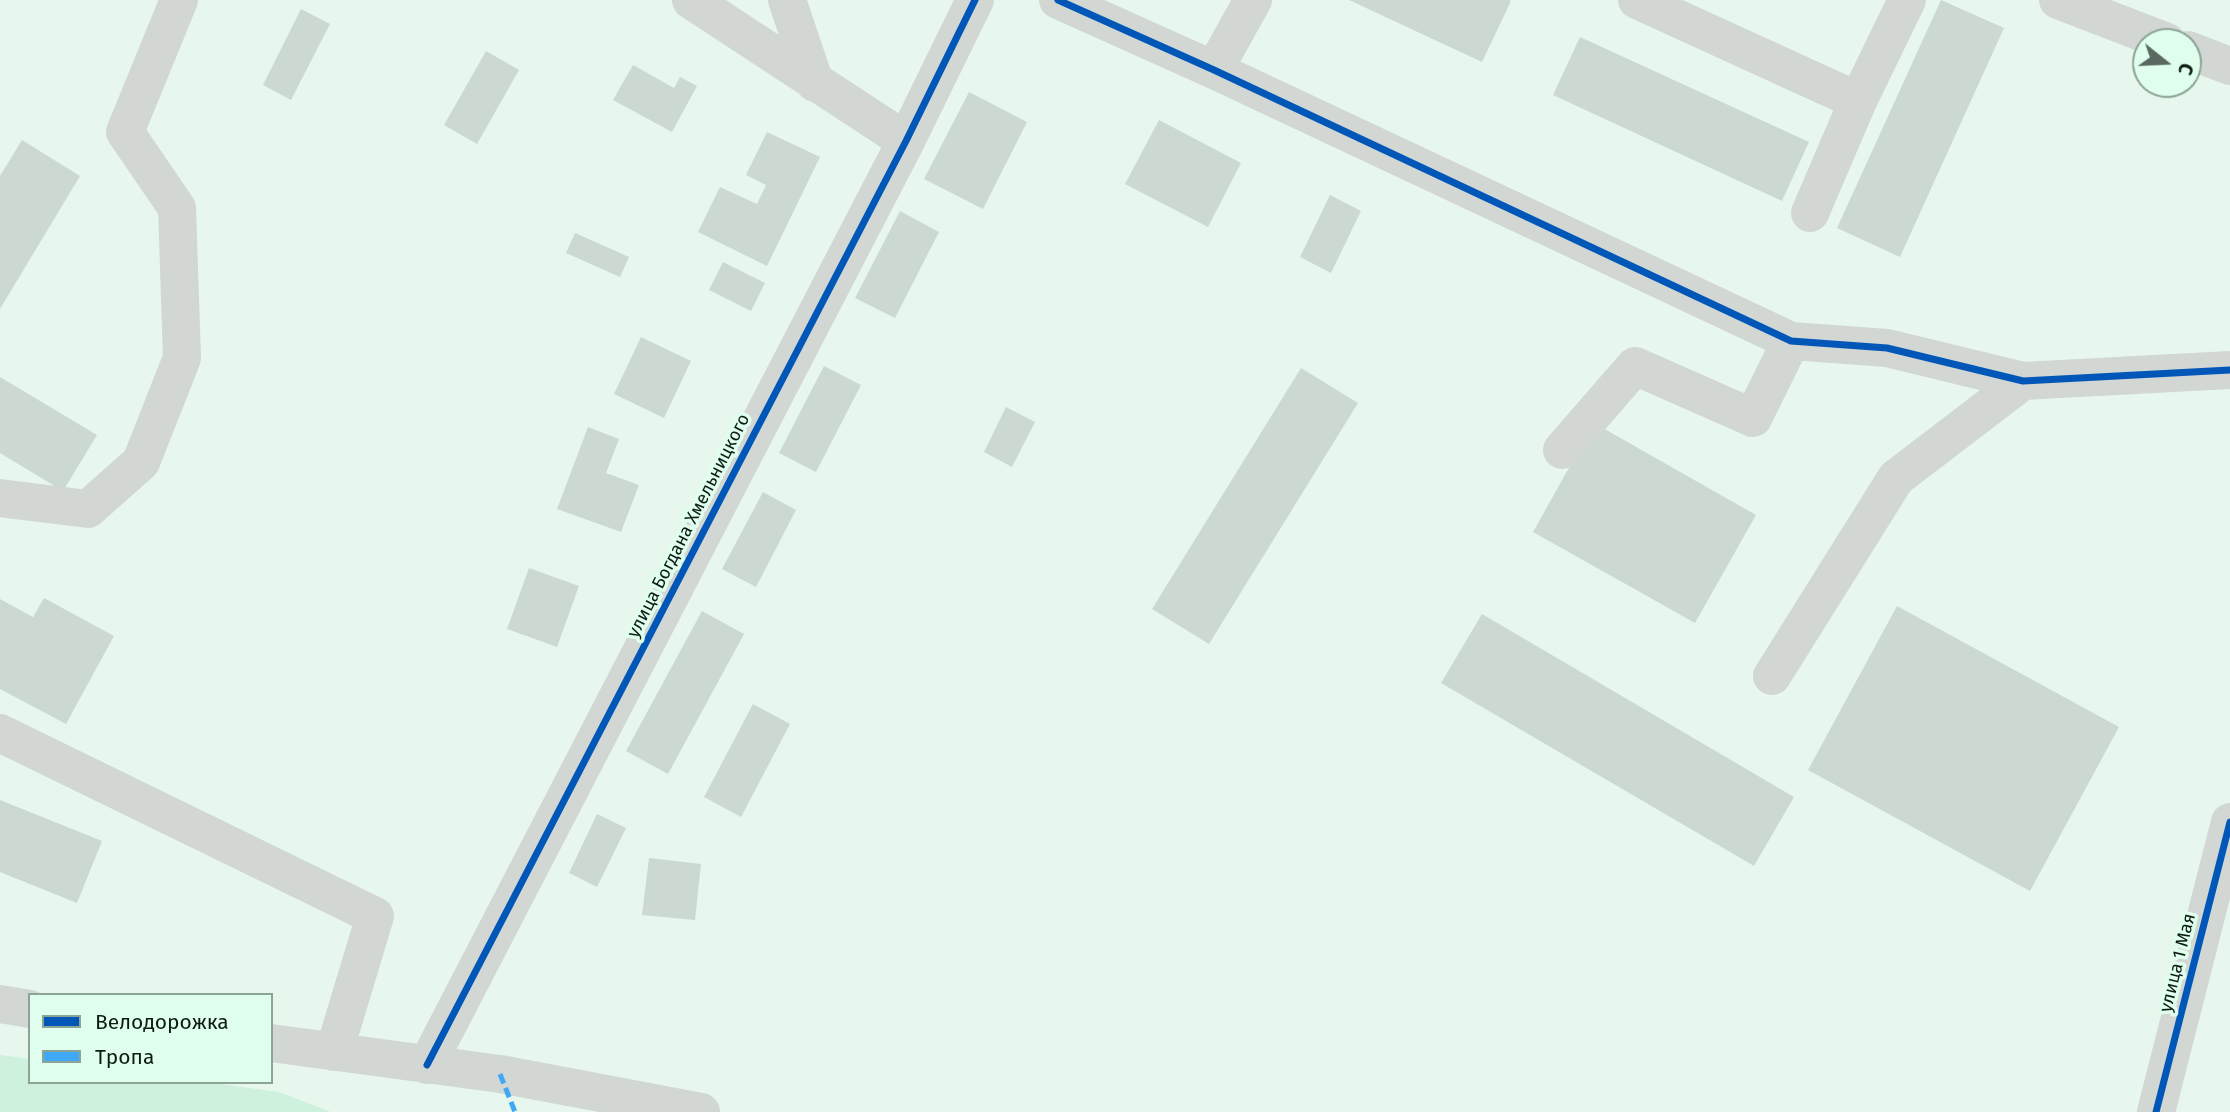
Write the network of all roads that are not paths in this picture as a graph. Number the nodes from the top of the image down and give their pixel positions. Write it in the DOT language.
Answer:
graph roads {
  1 [pos="179,0"];
  2 [pos="691,0"];
  3 [pos="787,0"];
  4 [pos="975,0"];
  5 [pos="1058,0"];
  6 [pos="1253,0"];
  7 [pos="1637,0"];
  8 [pos="1907,0"];
  9 [pos="2057,0"];
  10 [pos="2132,29"];
  11 [pos="2202,55"];
  12 [pos="2230,66"];
  13 [pos="1214,70"];
  14 [pos="815,83"];
  15 [pos="1858,101"];
  16 [pos="906,141"];
  17 [pos="1810,213"];
  18 [pos="1791,341"];
  19 [pos="2230,370"];
  20 [pos="2023,381"];
  21 [pos="1562,450"];
  22 [pos="0,498"];
  23 [pos="1772,676"];
  24 [pos="0,733"];
  25 [pos="2230,822"];
  26 [pos="0,1004"];
  27 [pos="28,1009"];
  28 [pos="273,1043"];
  29 [pos="334,1052"];
  30 [pos="427,1065"];
  31 [pos="701,1112"];
  32 [pos="2156,1112"];
  1 -- 22 [label="street"];
  2 -- 14 [label="street"];
  3 -- 14 [label="street"];
  4 -- 16 [label="street, улица Богдана Хмельницкого"];
  5 -- 13 [label="street"];
  6 -- 13 [label="street"];
  7 -- 15 [label="street"];
  8 -- 15 [label="street"];
  9 -- 10 [label="street"];
  11 -- 12 [label="street"];
  13 -- 18 [label="street"];
  14 -- 16 [label="street"];
  15 -- 17 [label="street"];
  16 -- 30 [label="street, улица Богдана Хмельницкого"];
  18 -- 20 [label="street"];
  18 -- 21 [label="street"];
  19 -- 20 [label="street"];
  20 -- 23 [label="street"];
  24 -- 29 [label="street"];
  25 -- 32 [label="street, улица 1 Мая"];
  26 -- 27 [label="street"];
  28 -- 29 [label="street"];
  29 -- 30 [label="street"];
  30 -- 31 [label="street"];
}
